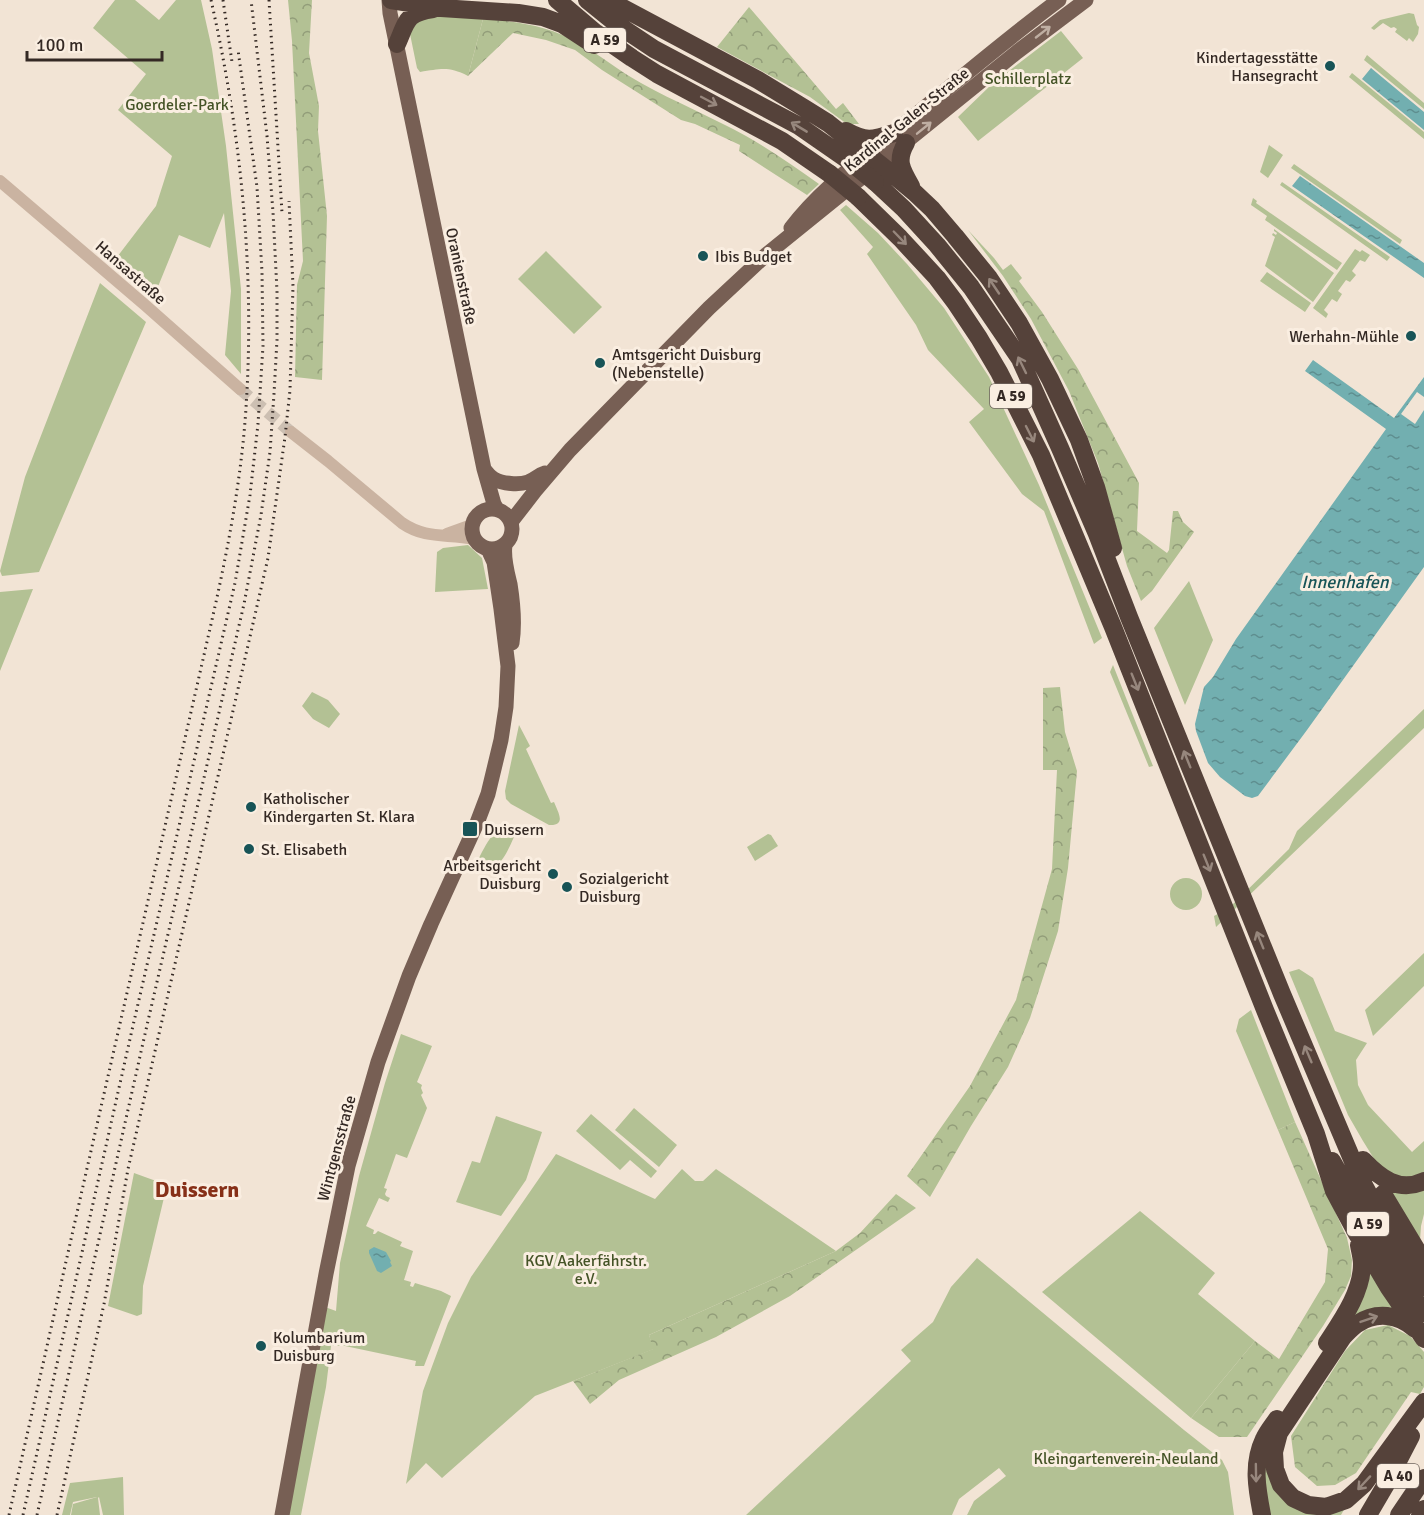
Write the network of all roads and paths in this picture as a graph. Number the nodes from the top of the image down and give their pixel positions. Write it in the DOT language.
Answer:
graph roads {
  1 [pos="390,0"];
  2 [pos="557,0"];
  3 [pos="587,0"];
  4 [pos="608,0"];
  5 [pos="1059,0"];
  6 [pos="1086,0"];
  7 [pos="441,8"];
  8 [pos="397,44"];
  9 [pos="657,74"];
  10 [pos="828,123"];
  11 [pos="900,138"];
  12 [pos="874,167"];
  13 [pos="0,181"];
  14 [pos="914,192"];
  15 [pos="240,389"];
  16 [pos="291,432"];
  17 [pos="484,469"];
  18 [pos="554,471"];
  19 [pos="498,514"];
  20 [pos="473,532"];
  21 [pos="505,546"];
  22 [pos="488,549"];
  23 [pos="1129,617"];
  24 [pos="508,666"];
  25 [pos="1331,1107"];
  26 [pos="1316,1134"];
  27 [pos="1363,1160"];
  28 [pos="1424,1181"];
  29 [pos="1357,1234"];
  30 [pos="1424,1262"];
  31 [pos="1424,1287"];
  32 [pos="1424,1313"];
  33 [pos="1423,1338"];
  34 [pos="1424,1402"];
  35 [pos="1424,1411"];
  36 [pos="1424,1437"];
  37 [pos="1424,1478"];
  38 [pos="1424,1509"];
  39 [pos="282,1515"];
  40 [pos="1262,1515"];
  41 [pos="1370,1515"];
  42 [pos="1399,1515"];
  43 [pos="1420,1515"];
  1 -- 7 [label="highway"];
  1 -- 8 [label="main road, Oranienstraße"];
  2 -- 9 [label="highway, A 59"];
  12 -- 3 [label="highway, A 59, one-way, bridge"];
  4 -- 10 [label="highway"];
  5 -- 11 [label="main road, Kardinal-Galen-Straße"];
  11 -- 6 [label="main road, Kardinal-Galen-Straße, one-way"];
  7 -- 8 [label="highway"];
  7 -- 9 [label="highway"];
  8 -- 17 [label="main road, Oranienstraße"];
  9 -- 26 [label="highway, A 59, one-way, bridge"];
  10 -- 11 [label="highway"];
  10 -- 12 [label="highway"];
  11 -- 12 [label="main road, Kardinal-Galen-Straße"];
  11 -- 14 [label="highway"];
  12 -- 14 [label="highway"];
  12 -- 18 [label="main road, Kardinal-Galen-Straße"];
  23 -- 12 [label="highway, A 59, one-way"];
  13 -- 15 [label="street, Hansastraße"];
  23 -- 14 [label="highway, one-way"];
  16 -- 20 [label="street"];
  17 -- 18 [label="main road, Kardinal-Galen-Straße"];
  17 -- 19 [label="main road, Oranienstraße"];
  18 -- 19 [label="main road, Kardinal-Galen-Straße"];
  19 -- 20 [label="main road"];
  19 -- 21 [label="main road"];
  20 -- 22 [label="main road"];
  21 -- 22 [label="main road"];
  21 -- 24 [label="main road"];
  22 -- 24 [label="main road"];
  25 -- 23 [label="highway, A 59, one-way"];
  24 -- 39 [label="main road, Wintgensstraße"];
  25 -- 27 [label="highway"];
  25 -- 31 [label="highway, A 59"];
  26 -- 29 [label="highway"];
  26 -- 32 [label="highway, A 59"];
  27 -- 28 [label="highway"];
  27 -- 30 [label="highway"];
  29 -- 33 [label="highway"];
  29 -- 40 [label="highway, one-way"];
  34 -- 33 [label="highway, one-way"];
  35 -- 41 [label="highway"];
  36 -- 41 [label="highway, A 40"];
  37 -- 42 [label="highway, A 40"];
  38 -- 43 [label="highway"];
}
